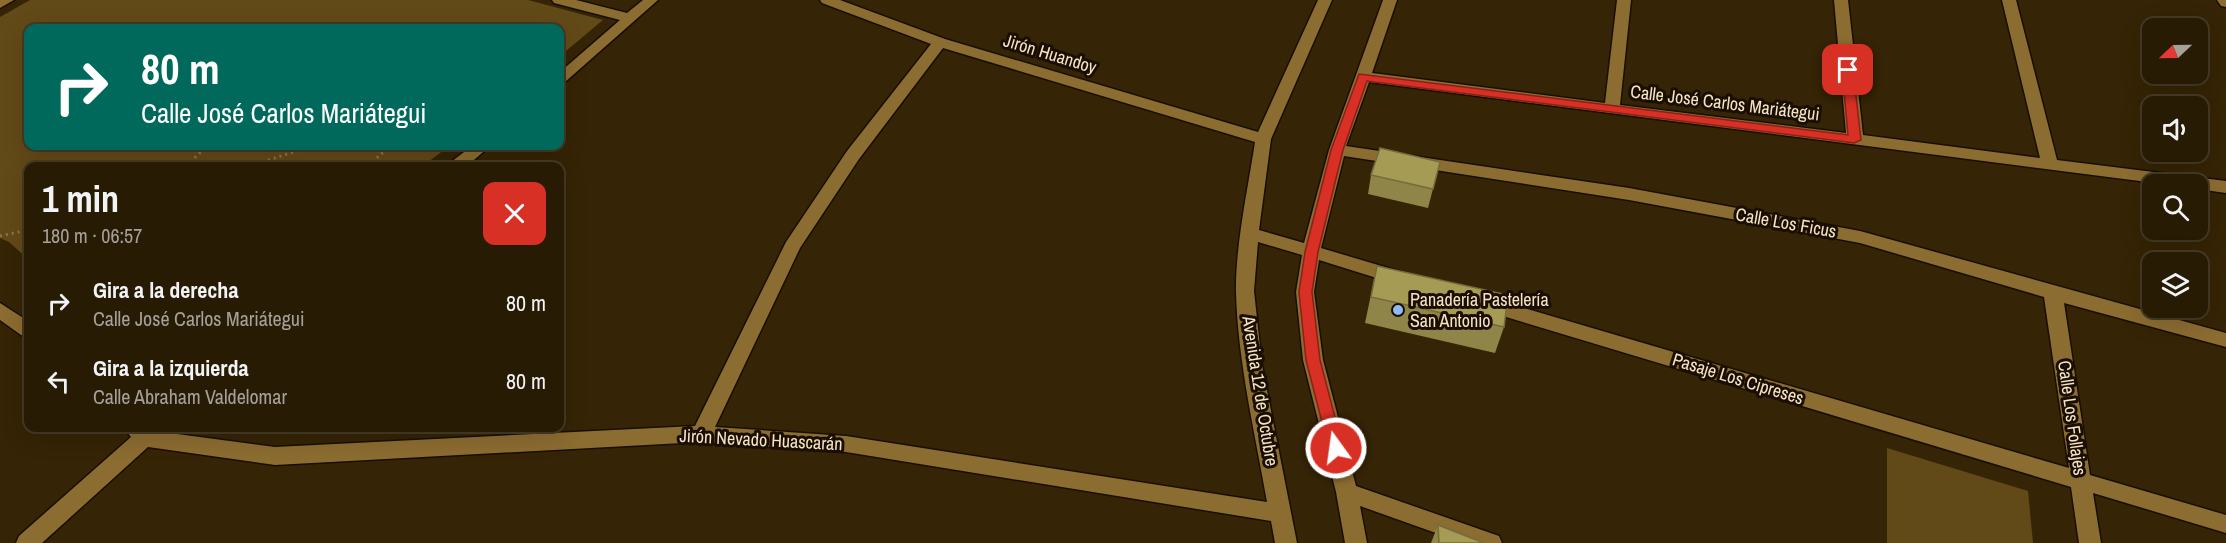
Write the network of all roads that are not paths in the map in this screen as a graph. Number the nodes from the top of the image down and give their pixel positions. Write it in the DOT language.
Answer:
graph roads {
  1 [pos="7,0"];
  2 [pos="559,0"];
  3 [pos="651,0"];
  4 [pos="827,0"];
  5 [pos="1325,0"];
  6 [pos="1390,0"];
  7 [pos="1623,0"];
  8 [pos="1841,0"];
  9 [pos="2009,0"];
  10 [pos="0,4"];
  11 [pos="630,18"];
  12 [pos="940,42"];
  13 [pos="564,76"];
  14 [pos="1363,77"];
  15 [pos="1612,109"];
  16 [pos="1263,139"];
  17 [pos="1854,140"];
  18 [pos="477,150"];
  19 [pos="1337,150"];
  20 [pos="462,162"];
  21 [pos="2050,164"];
  22 [pos="2226,187"];
  23 [pos="1250,233"];
  24 [pos="1311,252"];
  25 [pos="1415,283"];
  26 [pos="2053,293"];
  27 [pos="1461,296"];
  28 [pos="0,310"];
  29 [pos="24,327"];
  30 [pos="2226,340"];
  31 [pos="144,432"];
  32 [pos="150,432"];
  33 [pos="701,434"];
  34 [pos="2081,481"];
  35 [pos="1347,492"];
  36 [pos="1280,513"];
  37 [pos="2226,524"];
  38 [pos="27,543"];
  39 [pos="1286,543"];
  40 [pos="1356,543"];
  41 [pos="1491,543"];
  42 [pos="2090,543"];
  1 -- 10 [label="street"];
  2 -- 11 [label="street"];
  3 -- 11 [label="street"];
  4 -- 12 [label="street, Jirón Huandoy"];
  5 -- 16 [label="street, Avenida 12 de Octubre"];
  6 -- 14 [label="street"];
  7 -- 15 [label="street"];
  8 -- 17 [label="street"];
  9 -- 21 [label="street"];
  11 -- 13 [label="street"];
  12 -- 16 [label="street, Jirón Huandoy"];
  12 -- 33 [label="street"];
  14 -- 15 [label="street, Calle José Carlos Mariátegui"];
  14 -- 19 [label="street"];
  15 -- 17 [label="street, Calle José Carlos Mariátegui"];
  16 -- 23 [label="street, Avenida 12 de Octubre"];
  17 -- 21 [label="street, Calle José Carlos Mariátegui"];
  18 -- 20 [label="street"];
  19 -- 24 [label="street"];
  19 -- 26 [label="street, Calle Los Ficus"];
  21 -- 22 [label="street, Calle José Carlos Mariátegui"];
  23 -- 24 [label="street"];
  23 -- 36 [label="street, Avenida 12 de Octubre"];
  24 -- 25 [label="street"];
  24 -- 35 [label="street"];
  26 -- 30 [label="street, Calle Los Ficus"];
  26 -- 34 [label="street, Calle Los Follajes"];
  27 -- 34 [label="street, Pasaje Los Cipreses"];
  28 -- 29 [label="street"];
  31 -- 38 [label="street"];
  32 -- 33 [label="street, Jirón Nevado Huascarán"];
  33 -- 36 [label="street, Jirón Nevado Huascarán"];
  34 -- 37 [label="street, Pasaje Los Cipreses"];
  34 -- 42 [label="street, Calle Los Follajes"];
  35 -- 40 [label="street"];
  35 -- 41 [label="street"];
  36 -- 39 [label="street, Avenida 12 de Octubre"];
}
